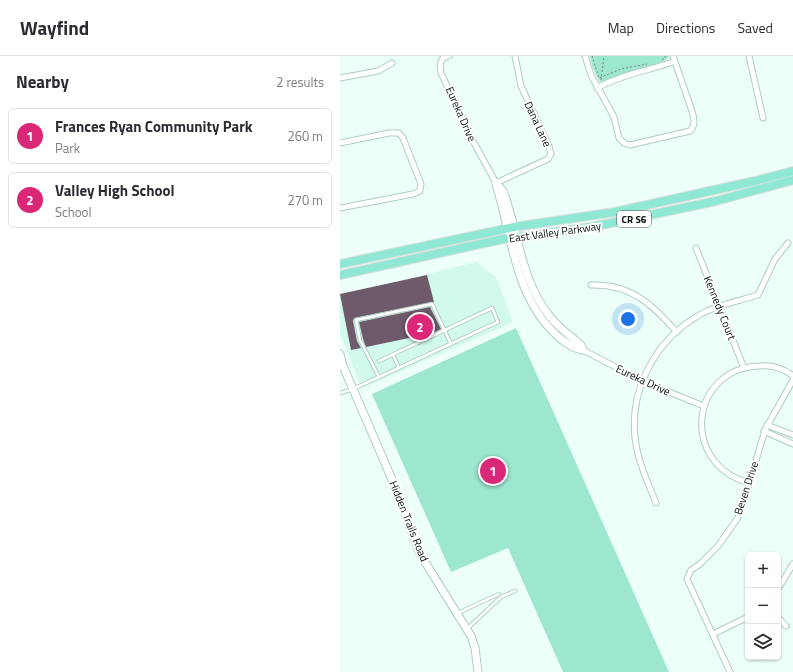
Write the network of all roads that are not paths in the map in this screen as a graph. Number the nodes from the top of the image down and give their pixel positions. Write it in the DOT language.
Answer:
graph roads {
  1 [pos="449,56"];
  2 [pos="515,56"];
  3 [pos="585,56"];
  4 [pos="749,56"];
  5 [pos="674,59"];
  6 [pos="392,63"];
  7 [pos="340,78"];
  8 [pos="597,88"];
  9 [pos="763,118"];
  10 [pos="340,143"];
  11 [pos="793,171"];
  12 [pos="793,180"];
  13 [pos="496,183"];
  14 [pos="340,208"];
  15 [pos="511,227"];
  16 [pos="513,238"];
  17 [pos="788,243"];
  18 [pos="696,248"];
  19 [pos="340,264"];
  20 [pos="340,275"];
  21 [pos="591,285"];
  22 [pos="719,306"];
  23 [pos="444,330"];
  24 [pos="677,332"];
  25 [pos="451,344"];
  26 [pos="583,350"];
  27 [pos="340,354"];
  28 [pos="393,354"];
  29 [pos="379,361"];
  30 [pos="342,364"];
  31 [pos="399,368"];
  32 [pos="744,368"];
  33 [pos="793,376"];
  34 [pos="379,378"];
  35 [pos="793,380"];
  36 [pos="642,381"];
  37 [pos="353,389"];
  38 [pos="340,393"];
  39 [pos="704,406"];
  40 [pos="767,425"];
  41 [pos="764,431"];
  42 [pos="793,435"];
  43 [pos="793,444"];
  44 [pos="749,483"];
  45 [pos="656,503"];
  46 [pos="793,564"];
  47 [pos="779,588"];
  48 [pos="515,591"];
  49 [pos="499,594"];
  50 [pos="458,613"];
  51 [pos="745,618"];
  52 [pos="781,620"];
  53 [pos="786,626"];
  54 [pos="468,628"];
  55 [pos="712,634"];
  56 [pos="478,672"];
  57 [pos="730,672"];
  1 -- 13 [label="street, Eureka Drive"];
  2 -- 13 [label="street, Dana Lane"];
  3 -- 8 [label="street"];
  4 -- 9 [label="street"];
  5 -- 8 [label="street"];
  5 -- 8 [label="street"];
  6 -- 7 [label="street"];
  10 -- 14 [label="street"];
  11 -- 15 [label="main road, East Valley Parkway / CR S6"];
  12 -- 16 [label="main road, East Valley Parkway / CR S6"];
  13 -- 15 [label="street, Eureka Drive"];
  15 -- 16 [label="street, Eureka Drive"];
  15 -- 19 [label="main road, East Valley Parkway / CR S6"];
  16 -- 20 [label="main road, East Valley Parkway / CR S6"];
  16 -- 26 [label="street, Eureka Drive"];
  17 -- 22 [label="street"];
  18 -- 22 [label="street, Kennedy Court"];
  21 -- 24 [label="street"];
  22 -- 24 [label="street"];
  22 -- 32 [label="street, Kennedy Court"];
  23 -- 25 [label="lane"];
  23 -- 25 [label="lane"];
  23 -- 28 [label="lane"];
  23 -- 34 [label="lane"];
  24 -- 36 [label="street"];
  25 -- 31 [label="lane"];
  26 -- 36 [label="street, Eureka Drive"];
  27 -- 30 [label="street, Hidden Trails Road"];
  28 -- 29 [label="lane"];
  28 -- 31 [label="lane"];
  30 -- 37 [label="street, Hidden Trails Road"];
  31 -- 34 [label="lane"];
  32 -- 33 [label="street"];
  32 -- 39 [label="street"];
  34 -- 37 [label="lane"];
  35 -- 40 [label="street, Beven Drive"];
  36 -- 39 [label="street, Eureka Drive"];
  36 -- 45 [label="street"];
  37 -- 38 [label="lane"];
  37 -- 50 [label="street, Hidden Trails Road"];
  39 -- 44 [label="street"];
  40 -- 41 [label="street, Beven Drive"];
  40 -- 42 [label="street"];
  41 -- 43 [label="street"];
  41 -- 44 [label="street, Beven Drive"];
  44 -- 55 [label="street, Beven Drive"];
  46 -- 47 [label="street"];
  48 -- 54 [label="lane"];
  49 -- 50 [label="lane"];
  50 -- 54 [label="street, Hidden Trails Road"];
  51 -- 55 [label="street"];
  52 -- 53 [label="street"];
  54 -- 56 [label="street, Hidden Trails Road"];
  55 -- 57 [label="street, Beven Drive"];
}
